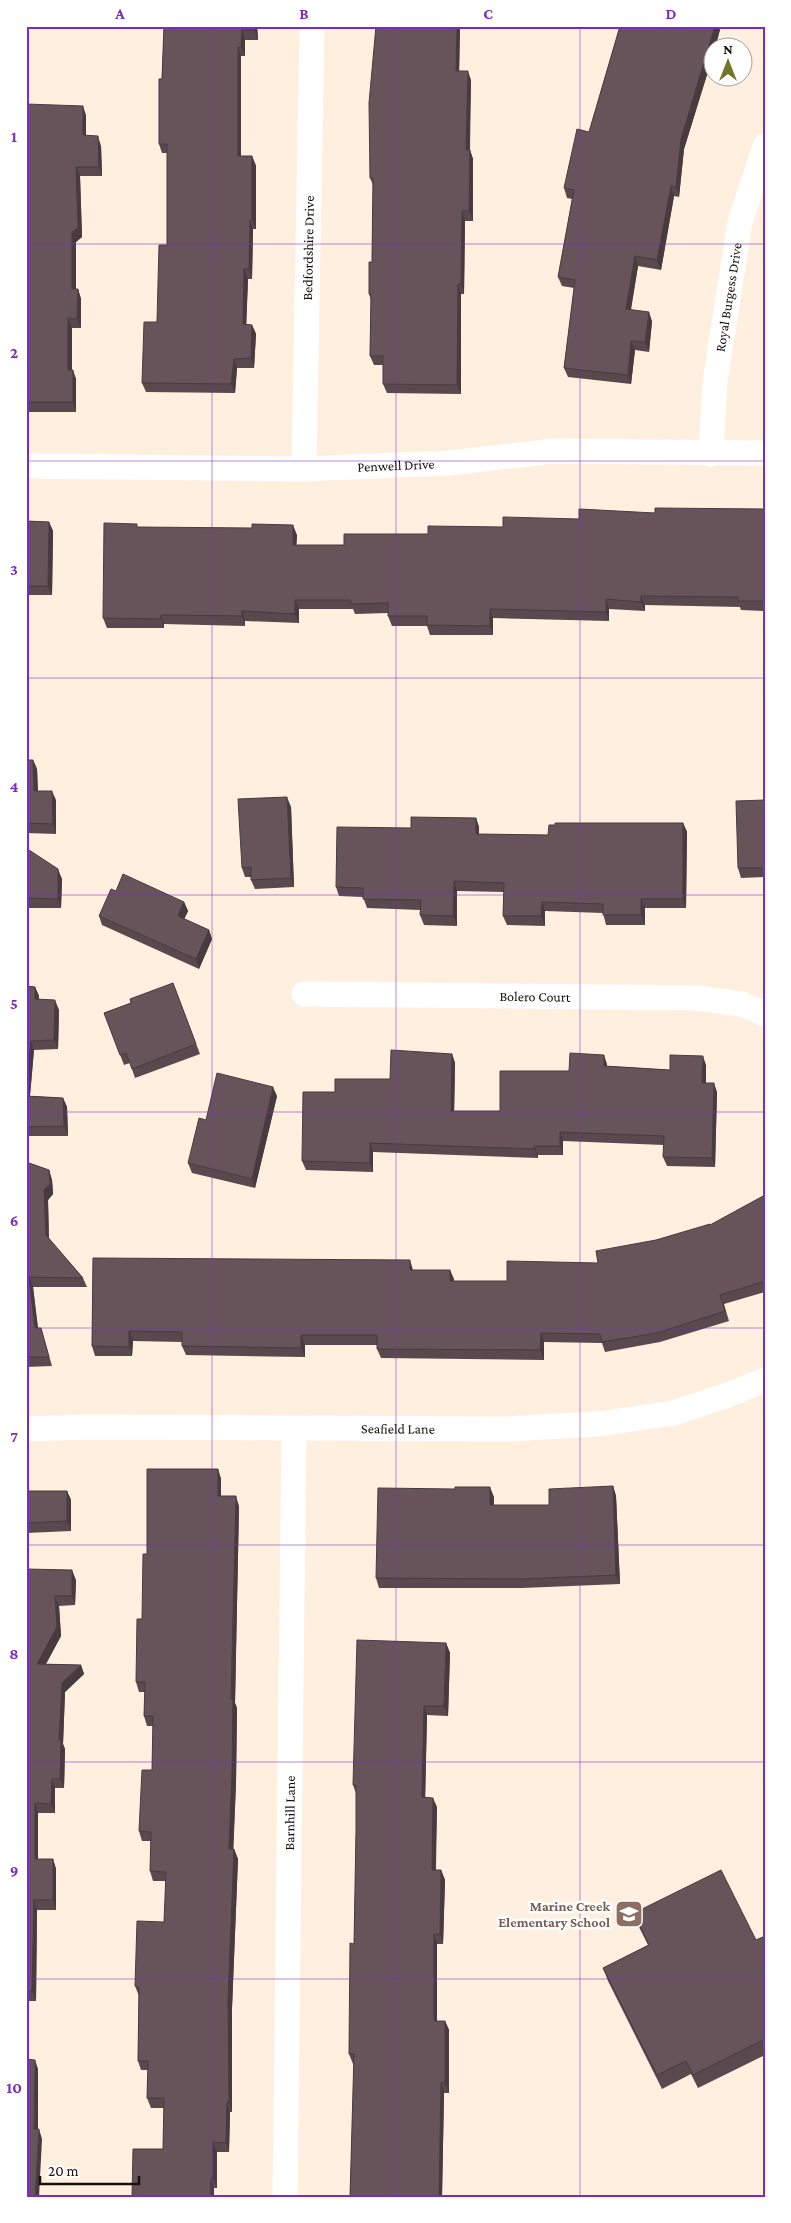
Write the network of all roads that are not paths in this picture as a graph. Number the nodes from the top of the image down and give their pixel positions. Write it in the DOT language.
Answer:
graph roads {
  1 [pos="312,26"];
  2 [pos="765,146"];
  3 [pos="765,453"];
  4 [pos="711,454"];
  5 [pos="26,466"];
  6 [pos="304,469"];
  7 [pos="304,994"];
  8 [pos="765,1014"];
  9 [pos="765,1380"];
  10 [pos="26,1429"];
  11 [pos="294,1429"];
  12 [pos="285,2197"];
  1 -- 6 [label="street, Bedfordshire Drive"];
  2 -- 4 [label="street, Royal Burgess Drive"];
  3 -- 4 [label="street, Penwell Drive"];
  4 -- 6 [label="street, Penwell Drive"];
  5 -- 6 [label="street, Penwell Drive"];
  7 -- 8 [label="street, Bolero Court"];
  9 -- 11 [label="street, Seafield Lane"];
  10 -- 11 [label="street, Seafield Lane"];
  11 -- 12 [label="street, Barnhill Lane"];
}
